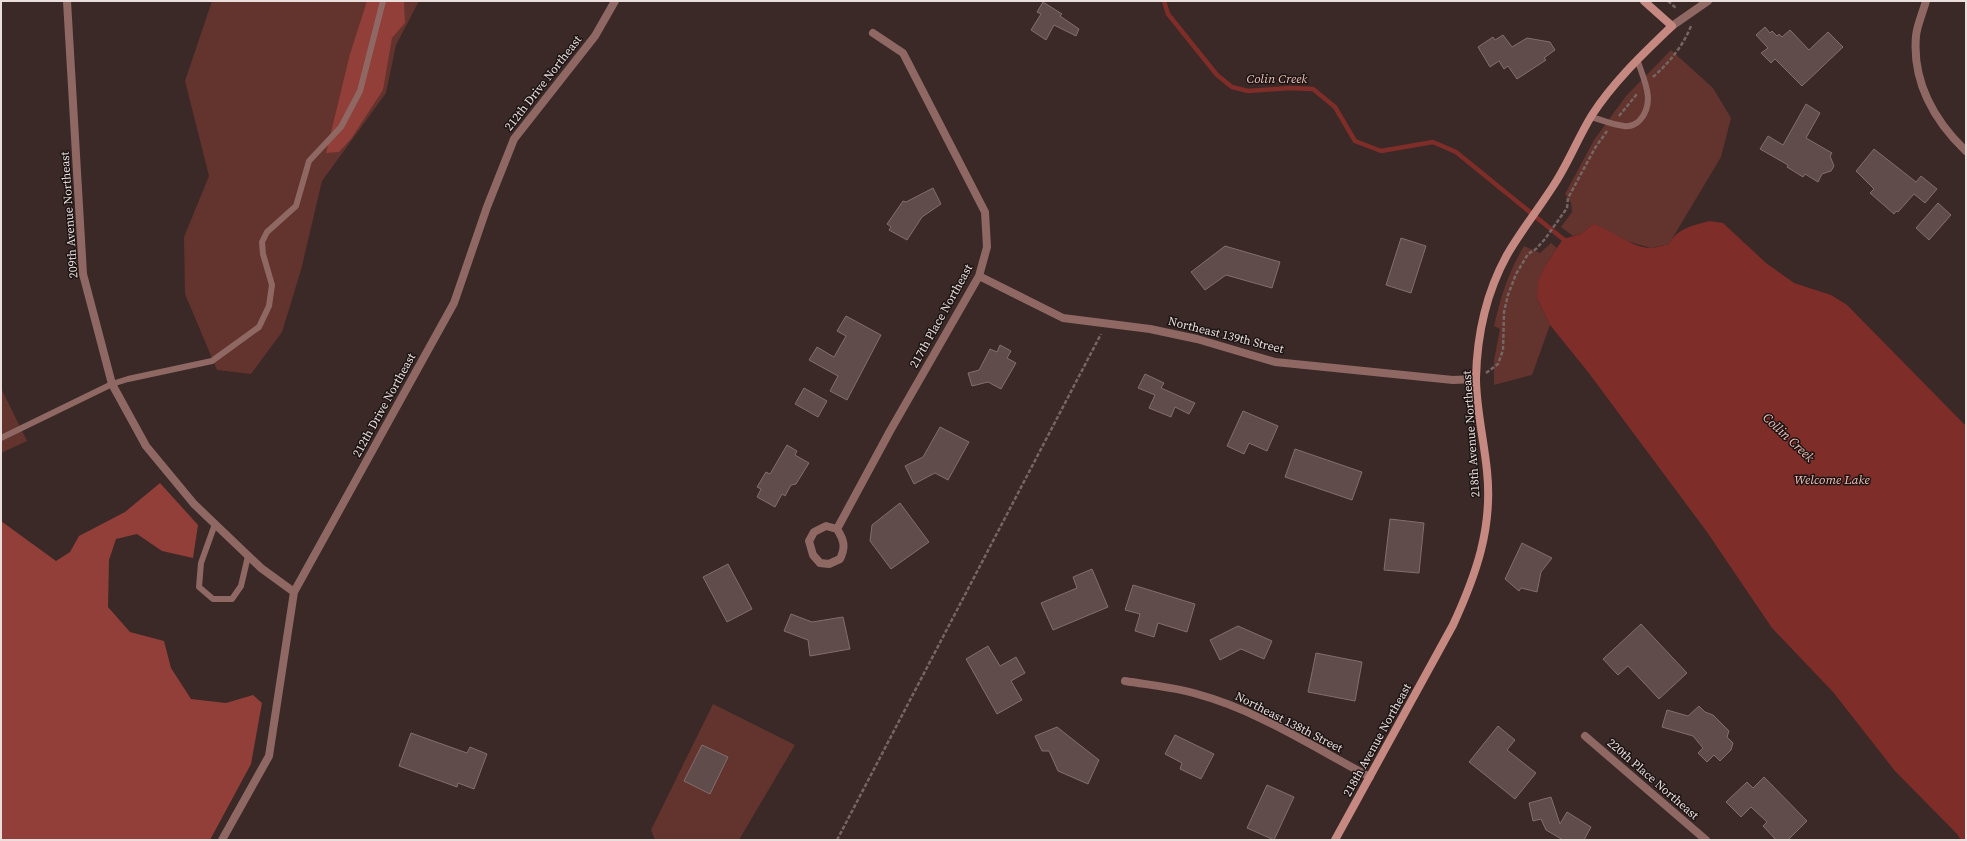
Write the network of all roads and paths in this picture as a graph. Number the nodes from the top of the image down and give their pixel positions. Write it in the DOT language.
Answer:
graph roads {
  1 [pos="67,1"];
  2 [pos="383,1"];
  3 [pos="615,1"];
  4 [pos="1644,1"];
  5 [pos="1668,1"];
  6 [pos="1708,1"];
  7 [pos="1926,1"];
  8 [pos="1684,17"];
  9 [pos="1672,26"];
  10 [pos="874,33"];
  11 [pos="1637,59"];
  12 [pos="1645,84"];
  13 [pos="1592,116"];
  14 [pos="1613,123"];
  15 [pos="1966,151"];
  16 [pos="979,276"];
  17 [pos="1107,323"];
  18 [pos="1476,379"];
  19 [pos="112,384"];
  20 [pos="1,438"];
  21 [pos="215,524"];
  22 [pos="837,529"];
  23 [pos="248,556"];
  24 [pos="294,592"];
  25 [pos="1125,681"];
  26 [pos="1585,736"];
  27 [pos="1370,776"];
  28 [pos="222,840"];
  29 [pos="837,840"];
  30 [pos="1336,840"];
  31 [pos="1706,840"];
  1 -- 19 [label="street, 209th Avenue Northeast"];
  2 -- 19 [label="lane"];
  3 -- 24 [label="street, 212th Drive Northeast"];
  4 -- 9 [label="street"];
  5 -- 8 [label="path"];
  6 -- 8 [label="street"];
  7 -- 15 [label="street"];
  8 -- 9 [label="street"];
  8 -- 12 [label="path"];
  9 -- 11 [label="street, 218th Avenue Northeast"];
  10 -- 16 [label="street, 217th Place Northeast"];
  11 -- 12 [label="lane"];
  11 -- 13 [label="street, 218th Avenue Northeast"];
  12 -- 14 [label="path"];
  12 -- 14 [label="lane"];
  13 -- 14 [label="lane"];
  13 -- 18 [label="street, 218th Avenue Northeast"];
  14 -- 18 [label="path"];
  16 -- 17 [label="street, Northeast 139th Street"];
  16 -- 22 [label="street, 217th Place Northeast"];
  17 -- 18 [label="street, Northeast 139th Street"];
  17 -- 29 [label="path"];
  18 -- 27 [label="street, 218th Avenue Northeast"];
  19 -- 20 [label="lane"];
  19 -- 21 [label="street, 209th Avenue Northeast"];
  21 -- 23 [label="street, 209th Avenue Northeast"];
  21 -- 23 [label="lane"];
  22 -- 22 [label="street"];
  23 -- 24 [label="street, 209th Avenue Northeast"];
  24 -- 28 [label="street, 212th Drive Northeast"];
  25 -- 27 [label="street, Northeast 138th Street"];
  26 -- 31 [label="street, 220th Place Northeast"];
  27 -- 30 [label="street, 218th Avenue Northeast"];
}
